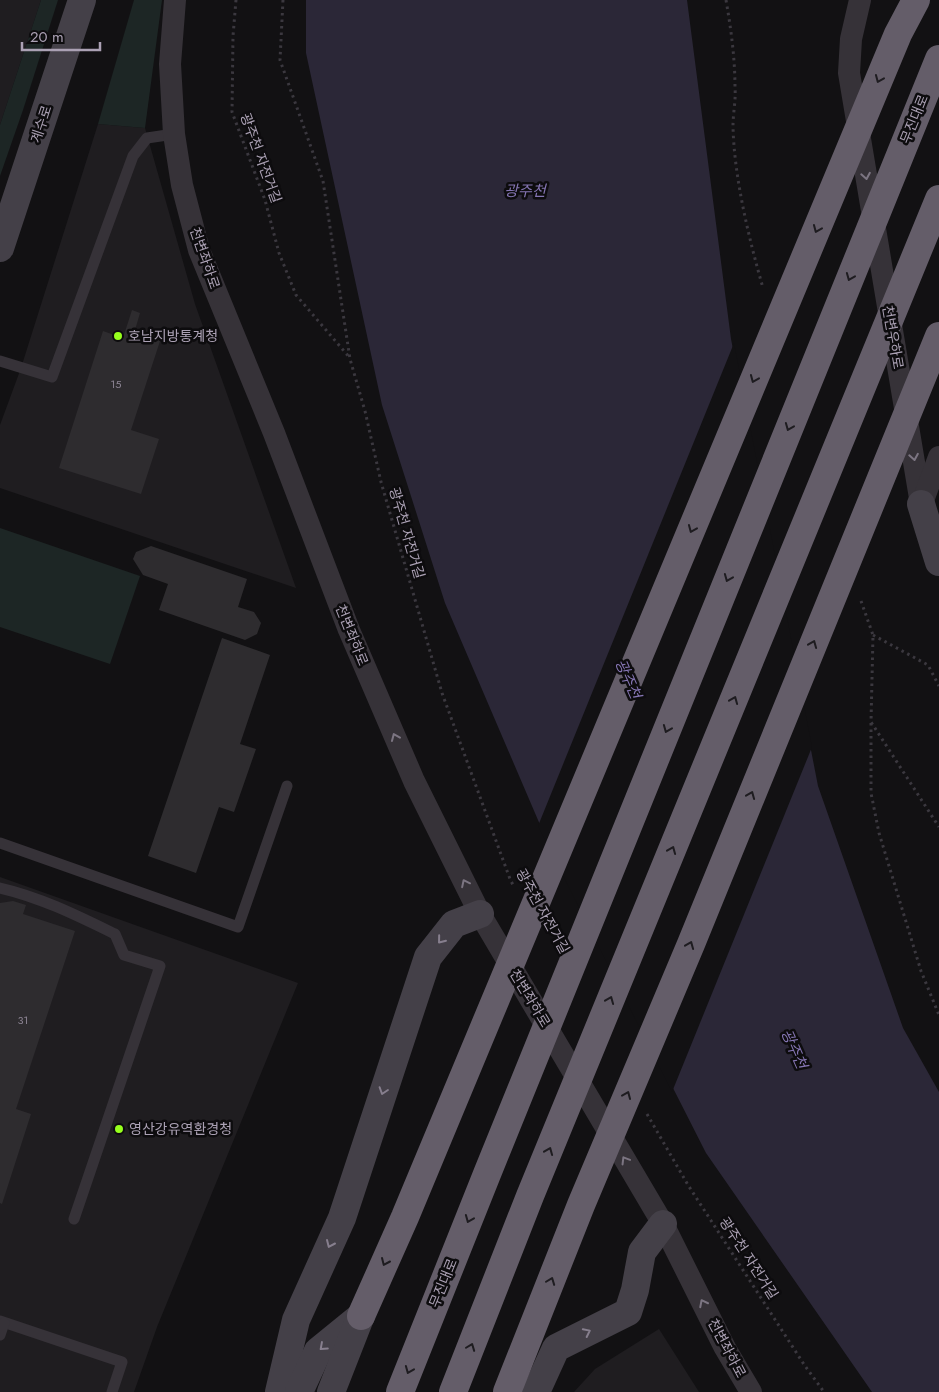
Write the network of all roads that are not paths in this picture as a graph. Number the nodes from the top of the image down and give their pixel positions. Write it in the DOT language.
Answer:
graph roads {
  1 [pos="82,0"];
  2 [pos="175,0"];
  3 [pos="860,0"];
  4 [pos="902,0"];
  5 [pos="916,0"];
  6 [pos="898,34"];
  7 [pos="939,59"];
  8 [pos="174,134"];
  9 [pos="939,199"];
  10 [pos="0,248"];
  11 [pos="939,336"];
  12 [pos="0,362"];
  13 [pos="939,458"];
  14 [pos="922,504"];
  15 [pos="939,562"];
  16 [pos="287,786"];
  17 [pos="0,843"];
  18 [pos="0,888"];
  19 [pos="480,914"];
  20 [pos="74,1220"];
  21 [pos="663,1224"];
  22 [pos="361,1316"];
  23 [pos="2,1322"];
  24 [pos="0,1335"];
  25 [pos="556,1348"];
  26 [pos="112,1392"];
  27 [pos="279,1392"];
  28 [pos="299,1392"];
  29 [pos="331,1392"];
  30 [pos="400,1392"];
  31 [pos="453,1392"];
  32 [pos="507,1392"];
  33 [pos="522,1392"];
  34 [pos="536,1392"];
  35 [pos="751,1392"];
  1 -- 10 [label="street, 계수로"];
  2 -- 8 [label="street, 천변좌하로"];
  3 -- 14 [label="street, 천변우하로, one-way"];
  4 -- 6 [label="highway"];
  5 -- 6 [label="highway"];
  6 -- 22 [label="highway, one-way"];
  7 -- 30 [label="highway, 무진대로, one-way"];
  8 -- 12 [label="lane"];
  19 -- 8 [label="street, 천변좌하로, one-way"];
  31 -- 9 [label="highway, one-way"];
  32 -- 11 [label="highway, one-way"];
  13 -- 14 [label="street"];
  14 -- 15 [label="street, 천변우하로"];
  16 -- 17 [label="lane"];
  18 -- 20 [label="lane"];
  21 -- 19 [label="street, 천변좌하로, one-way"];
  19 -- 27 [label="street, one-way"];
  25 -- 21 [label="street, one-way"];
  35 -- 21 [label="street, 천변좌하로, one-way"];
  22 -- 28 [label="street, one-way"];
  22 -- 29 [label="street"];
  23 -- 24 [label="lane"];
  23 -- 26 [label="lane"];
  25 -- 33 [label="street"];
  25 -- 34 [label="street"];
}
